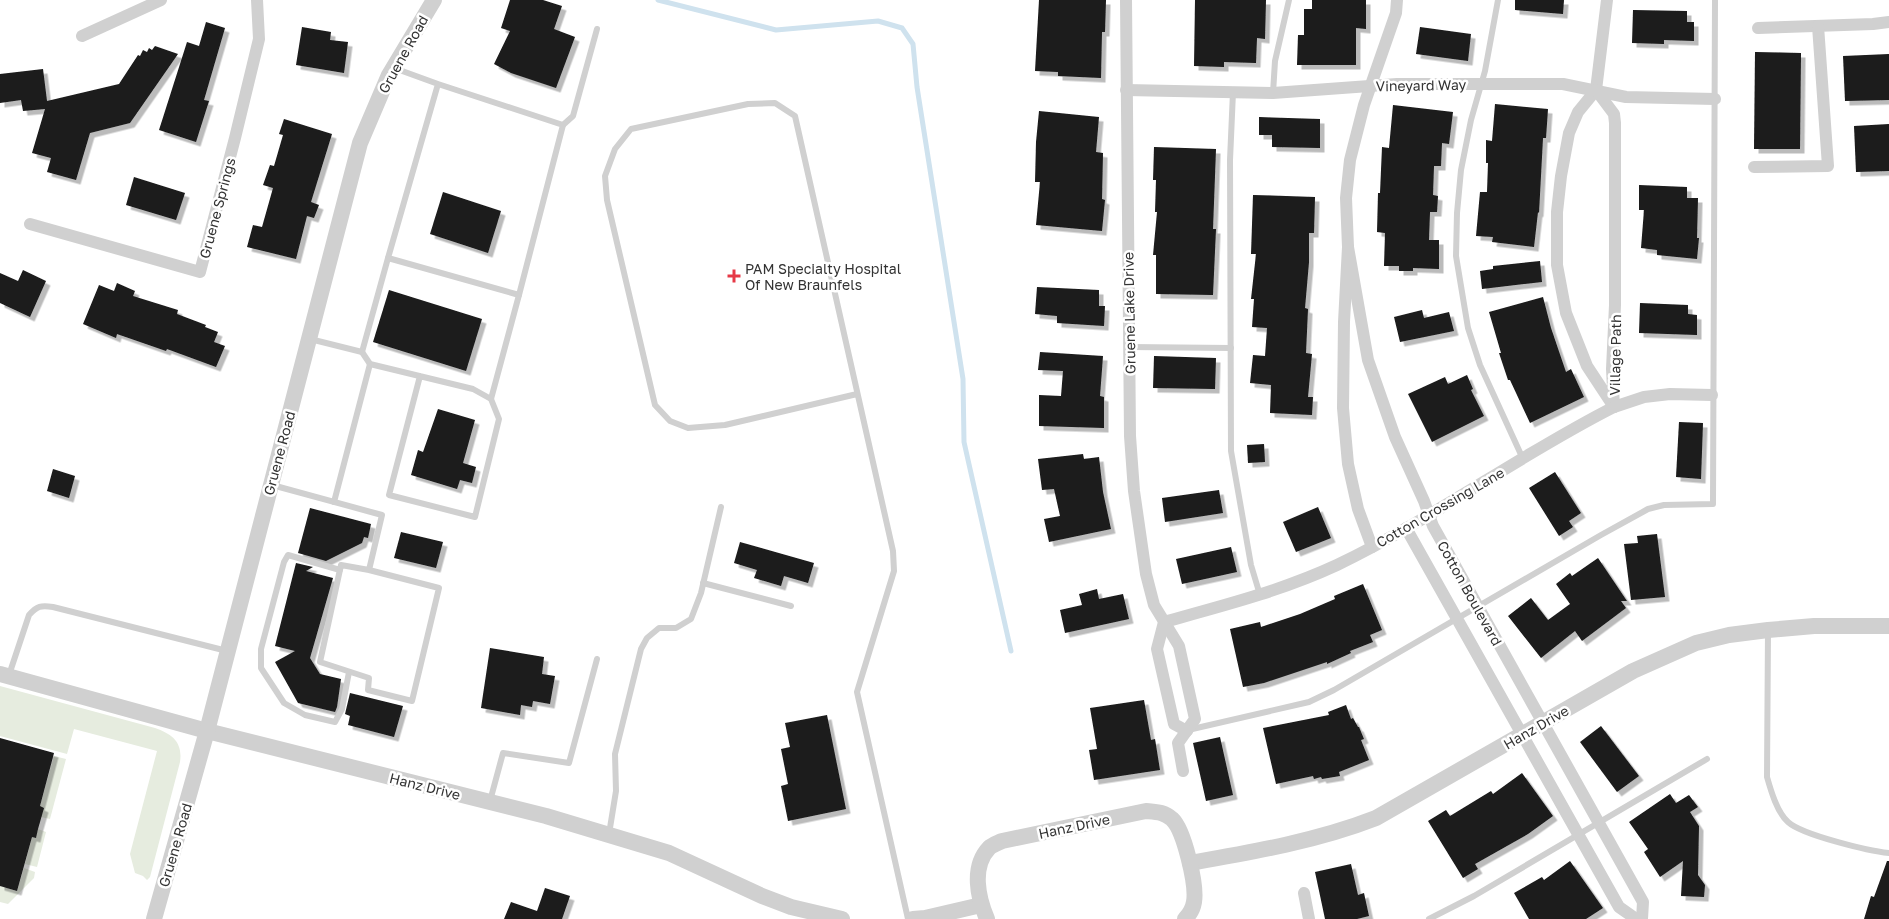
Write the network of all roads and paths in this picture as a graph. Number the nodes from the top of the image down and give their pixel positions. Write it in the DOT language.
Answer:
graph roads {
  1 [pos="161,0"];
  2 [pos="257,0"];
  3 [pos="434,0"];
  4 [pos="1126,0"];
  5 [pos="1289,0"];
  6 [pos="1397,0"];
  7 [pos="1498,0"];
  8 [pos="1607,0"];
  9 [pos="1715,0"];
  10 [pos="1889,22"];
  11 [pos="1818,26"];
  12 [pos="1758,28"];
  13 [pos="597,29"];
  14 [pos="82,36"];
  15 [pos="393,68"];
  16 [pos="438,84"];
  17 [pos="1482,84"];
  18 [pos="1371,86"];
  19 [pos="1126,90"];
  20 [pos="1596,90"];
  21 [pos="1233,92"];
  22 [pos="1273,93"];
  23 [pos="1715,99"];
  24 [pos="563,125"];
  25 [pos="1754,167"];
  26 [pos="30,224"];
  27 [pos="1348,247"];
  28 [pos="388,258"];
  29 [pos="519,294"];
  30 [pos="309,339"];
  31 [pos="1129,347"];
  32 [pos="1231,348"];
  33 [pos="362,352"];
  34 [pos="370,364"];
  35 [pos="420,376"];
  36 [pos="857,394"];
  37 [pos="1712,395"];
  38 [pos="491,399"];
  39 [pos="1614,407"];
  40 [pos="1523,458"];
  41 [pos="271,485"];
  42 [pos="334,502"];
  43 [pos="721,508"];
  44 [pos="1429,514"];
  45 [pos="1406,528"];
  46 [pos="1372,547"];
  47 [pos="340,570"];
  48 [pos="369,570"];
  49 [pos="703,583"];
  50 [pos="1260,595"];
  51 [pos="790,606"];
  52 [pos="1478,607"];
  53 [pos="1456,620"];
  54 [pos="1164,622"];
  55 [pos="1889,626"];
  56 [pos="1768,630"];
  57 [pos="227,651"];
  58 [pos="596,659"];
  59 [pos="349,672"];
  60 [pos="4,675"];
  61 [pos="1544,722"];
  62 [pos="206,731"];
  63 [pos="1187,731"];
  64 [pos="1523,734"];
  65 [pos="1707,759"];
  66 [pos="1183,771"];
  67 [pos="490,802"];
  68 [pos="1598,823"];
  69 [pos="609,835"];
  70 [pos="1579,835"];
  71 [pos="1889,853"];
  72 [pos="1190,863"];
  73 [pos="1304,893"];
  74 [pos="984,912"];
  75 [pos="824,917"];
  76 [pos="154,919"];
  77 [pos="842,919"];
  78 [pos="908,919"];
  79 [pos="912,919"];
  80 [pos="1185,919"];
  81 [pos="1309,919"];
  82 [pos="1429,919"];
  83 [pos="1636,919"];
  84 [pos="1642,919"];
  1 -- 14 [label="street"];
  2 -- 26 [label="street, Gruene Springs"];
  3 -- 15 [label="street, Gruene Road"];
  4 -- 19 [label="street, Gruene Lake Drive"];
  5 -- 22 [label="lane"];
  6 -- 18 [label="street, Cotton Boulevard"];
  7 -- 17 [label="lane"];
  8 -- 20 [label="street"];
  9 -- 23 [label="lane"];
  10 -- 11 [label="street"];
  11 -- 12 [label="street"];
  11 -- 25 [label="street"];
  13 -- 24 [label="lane"];
  15 -- 16 [label="lane"];
  15 -- 30 [label="street, Gruene Road"];
  16 -- 24 [label="lane"];
  16 -- 28 [label="lane"];
  17 -- 18 [label="street, Vineyard Way"];
  17 -- 20 [label="street, Vineyard Way"];
  17 -- 40 [label="lane"];
  18 -- 22 [label="street, Vineyard Way"];
  18 -- 27 [label="street, Cotton Boulevard"];
  19 -- 21 [label="street, Vineyard Way"];
  19 -- 31 [label="street, Gruene Lake Drive"];
  20 -- 23 [label="street, Vineyard Way"];
  20 -- 39 [label="street, Village Path"];
  20 -- 39 [label="street, Village Path"];
  21 -- 22 [label="street, Vineyard Way"];
  21 -- 32 [label="lane"];
  23 -- 37 [label="lane"];
  24 -- 29 [label="lane"];
  27 -- 44 [label="street, Cotton Boulevard"];
  27 -- 46 [label="street, Cotton Boulevard"];
  28 -- 29 [label="lane"];
  28 -- 33 [label="lane"];
  29 -- 38 [label="lane"];
  30 -- 33 [label="lane"];
  30 -- 41 [label="street, Gruene Road"];
  31 -- 32 [label="lane"];
  31 -- 54 [label="street, Gruene Lake Drive"];
  32 -- 50 [label="lane"];
  33 -- 34 [label="lane"];
  34 -- 35 [label="lane"];
  34 -- 42 [label="lane"];
  35 -- 38 [label="lane"];
  35 -- 38 [label="lane"];
  36 -- 36 [label="lane"];
  36 -- 78 [label="lane"];
  37 -- 39 [label="street, Cotton Crossing Lane"];
  37 -- 52 [label="lane"];
  39 -- 40 [label="street, Cotton Crossing Lane"];
  40 -- 44 [label="street, Cotton Crossing Lane"];
  41 -- 42 [label="lane"];
  41 -- 57 [label="street, Gruene Road"];
  42 -- 48 [label="lane"];
  43 -- 49 [label="lane"];
  44 -- 45 [label="street, Cotton Crossing Lane"];
  44 -- 52 [label="street, Cotton Boulevard"];
  45 -- 46 [label="street, Cotton Crossing Lane"];
  45 -- 53 [label="street, Cotton Boulevard"];
  46 -- 50 [label="street, Cotton Crossing Lane"];
  47 -- 48 [label="lane"];
  47 -- 59 [label="lane"];
  47 -- 59 [label="lane"];
  48 -- 59 [label="lane"];
  49 -- 51 [label="lane"];
  49 -- 69 [label="lane"];
  50 -- 54 [label="street, Cotton Crossing Lane"];
  52 -- 53 [label="lane"];
  52 -- 61 [label="street, Cotton Boulevard"];
  53 -- 63 [label="lane"];
  53 -- 64 [label="street, Cotton Boulevard"];
  54 -- 63 [label="street, Gruene Lake Drive"];
  54 -- 63 [label="street"];
  55 -- 56 [label="street, Hanz Drive"];
  56 -- 61 [label="street, Hanz Drive"];
  56 -- 71 [label="lane"];
  57 -- 60 [label="lane"];
  57 -- 62 [label="street, Gruene Road"];
  58 -- 67 [label="lane"];
  60 -- 62 [label="street, Hanz Drive"];
  61 -- 64 [label="street, Hanz Drive"];
  61 -- 68 [label="street, Cotton Boulevard"];
  62 -- 67 [label="street, Hanz Drive"];
  62 -- 76 [label="street, Gruene Road"];
  63 -- 66 [label="street, Gruene Lake Drive"];
  64 -- 70 [label="street, Cotton Boulevard"];
  64 -- 72 [label="street, Hanz Drive"];
  65 -- 68 [label="lane"];
  67 -- 69 [label="street, Hanz Drive"];
  68 -- 70 [label="lane"];
  68 -- 84 [label="street, Cotton Boulevard"];
  69 -- 75 [label="street, Hanz Drive"];
  70 -- 82 [label="lane"];
  70 -- 83 [label="street, Cotton Boulevard"];
  72 -- 74 [label="street, Hanz Drive"];
  72 -- 80 [label="street, Hanz Drive"];
  73 -- 81 [label="street"];
  74 -- 79 [label="street, Hanz Drive"];
  75 -- 77 [label="street, Hanz Drive"];
}
